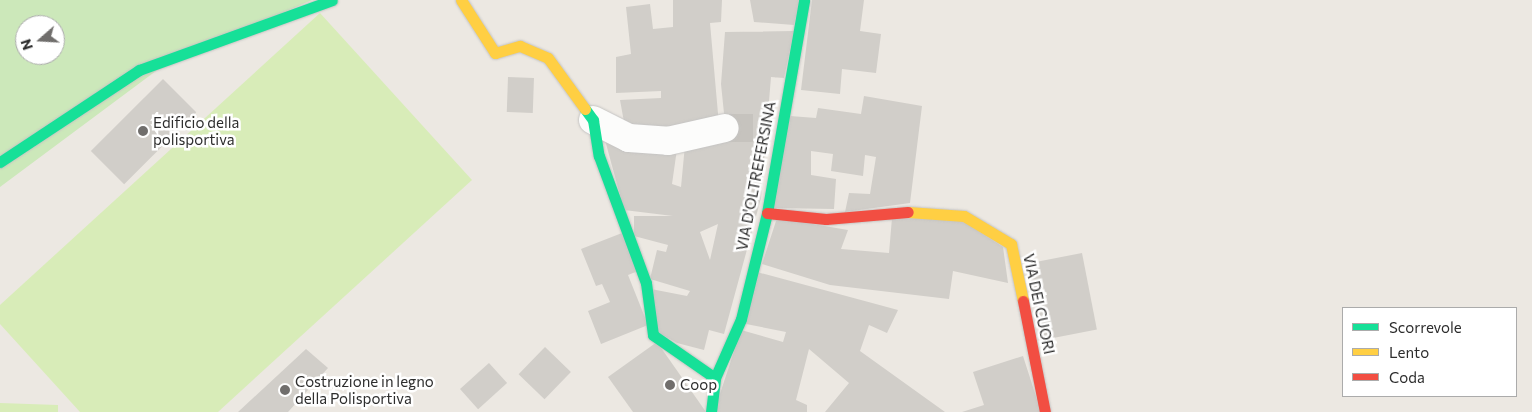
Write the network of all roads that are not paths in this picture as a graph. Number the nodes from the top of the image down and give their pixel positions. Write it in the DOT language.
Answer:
graph roads {
  1 [pos="332,0"];
  2 [pos="461,0"];
  3 [pos="804,0"];
  4 [pos="593,120"];
  5 [pos="725,128"];
  6 [pos="0,162"];
  7 [pos="767,213"];
  8 [pos="715,378"];
  9 [pos="711,412"];
  10 [pos="1045,412"];
  1 -- 6 [label="street"];
  2 -- 4 [label="street"];
  3 -- 7 [label="street, VIA D'OLTREFERSINA"];
  4 -- 5 [label="street"];
  4 -- 8 [label="street"];
  7 -- 8 [label="street, VIA D'OLTREFERSINA"];
  7 -- 10 [label="street, VIA DEI CUORI"];
  8 -- 9 [label="street, VIA D'OLTREFERSINA"];
}
